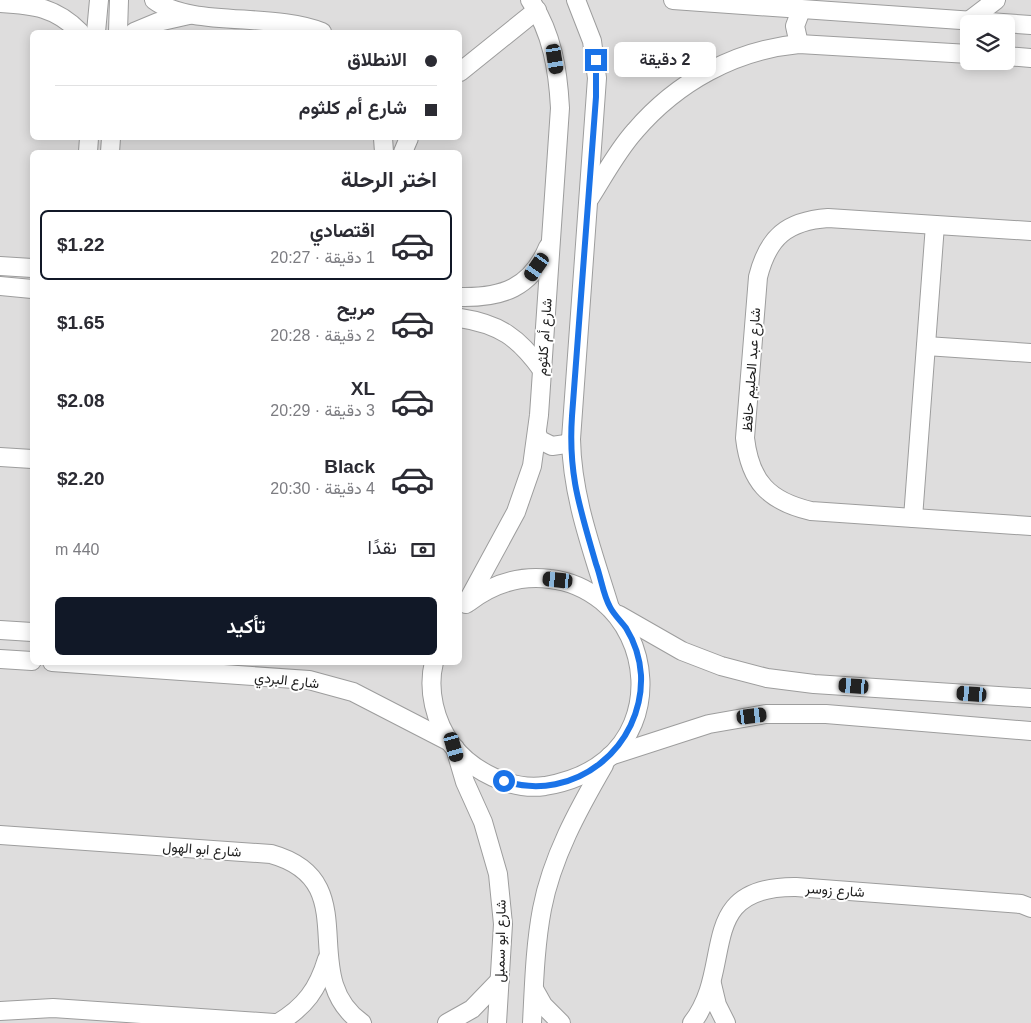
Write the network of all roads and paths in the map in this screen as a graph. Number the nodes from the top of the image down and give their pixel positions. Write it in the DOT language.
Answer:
graph roads {
  1 [pos="53,0"];
  2 [pos="98,0"];
  3 [pos="120,0"];
  4 [pos="154,0"];
  5 [pos="576,0"];
  6 [pos="673,0"];
  7 [pos="996,0"];
  8 [pos="0,3"];
  9 [pos="36,5"];
  10 [pos="534,5"];
  11 [pos="801,10"];
  12 [pos="192,14"];
  13 [pos="976,15"];
  14 [pos="960,19"];
  15 [pos="1015,23"];
  16 [pos="1031,24"];
  17 [pos="78,30"];
  18 [pos="96,30"];
  19 [pos="118,30"];
  20 [pos="139,30"];
  21 [pos="316,30"];
  22 [pos="799,44"];
  23 [pos="960,53"];
  24 [pos="1015,57"];
  25 [pos="1031,58"];
  26 [pos="462,70"];
  27 [pos="589,201"];
  28 [pos="935,225"];
  29 [pos="1031,231"];
  30 [pos="551,240"];
  31 [pos="0,266"];
  32 [pos="30,268"];
  33 [pos="0,286"];
  34 [pos="30,288"];
  35 [pos="462,297"];
  36 [pos="462,318"];
  37 [pos="926,346"];
  38 [pos="1031,353"];
  39 [pos="542,370"];
  40 [pos="537,434"];
  41 [pos="571,439"];
  42 [pos="0,457"];
  43 [pos="30,460"];
  44 [pos="913,518"];
  45 [pos="1031,526"];
  46 [pos="463,607"];
  47 [pos="612,610"];
  48 [pos="0,630"];
  49 [pos="30,632"];
  50 [pos="0,659"];
  51 [pos="30,661"];
  52 [pos="100,665"];
  53 [pos="434,665"];
  54 [pos="1031,698"];
  55 [pos="1031,731"];
  56 [pos="452,744"];
  57 [pos="608,758"];
  58 [pos="0,835"];
  59 [pos="1028,905"];
  60 [pos="327,958"];
  61 [pos="500,980"];
  62 [pos="712,984"];
  63 [pos="534,989"];
  64 [pos="0,1011"];
  65 [pos="276,1023"];
  66 [pos="362,1023"];
  67 [pos="447,1023"];
  68 [pos="497,1023"];
  69 [pos="532,1023"];
  70 [pos="561,1023"];
  71 [pos="692,1023"];
  72 [pos="726,1023"];
  1 -- 9 [label="street"];
  2 -- 18 [label="street"];
  3 -- 19 [label="street"];
  4 -- 12 [label="street"];
  5 -- 27 [label="street"];
  6 -- 11 [label="street"];
  7 -- 13 [label="street"];
  8 -- 9 [label="street"];
  9 -- 17 [label="street"];
  10 -- 26 [label="street"];
  10 -- 30 [label="street, شارع أم كلثوم"];
  11 -- 14 [label="street"];
  11 -- 22 [label="street"];
  12 -- 20 [label="street"];
  12 -- 21 [label="street"];
  15 -- 16 [label="street"];
  22 -- 23 [label="street"];
  22 -- 27 [label="street"];
  24 -- 25 [label="street"];
  27 -- 41 [label="street"];
  28 -- 29 [label="street, شارع عبد الحليم حافظ"];
  28 -- 37 [label="street"];
  28 -- 44 [label="street, شارع عبد الحليم حافظ"];
  30 -- 35 [label="street"];
  30 -- 39 [label="street, شارع أم كلثوم"];
  31 -- 32 [label="street"];
  33 -- 34 [label="street"];
  36 -- 39 [label="street"];
  37 -- 38 [label="street"];
  37 -- 44 [label="street"];
  39 -- 40 [label="street, شارع أم كلثوم"];
  40 -- 41 [label="street"];
  40 -- 46 [label="street, شارع أم كلثوم"];
  41 -- 47 [label="street"];
  42 -- 43 [label="street"];
  44 -- 45 [label="street, شارع عبد الحليم حافظ"];
  46 -- 47 [label="street"];
  47 -- 54 [label="street"];
  47 -- 57 [label="street"];
  48 -- 49 [label="street"];
  50 -- 51 [label="street"];
  52 -- 56 [label="street, شارع البردي"];
  53 -- 56 [label="street"];
  55 -- 57 [label="street"];
  56 -- 57 [label="street"];
  56 -- 61 [label="street, شارع ابو سمبل"];
  57 -- 63 [label="street"];
  58 -- 60 [label="street, شارع ابو الهول"];
  59 -- 62 [label="street, شارع زوسر"];
  60 -- 65 [label="street, شارع ابو الهول"];
  60 -- 66 [label="street, شارع ابو الهول"];
  61 -- 67 [label="street"];
  61 -- 68 [label="street, شارع ابو سمبل"];
  62 -- 71 [label="street, شارع زوسر"];
  62 -- 72 [label="street, شارع زوسر"];
  63 -- 69 [label="street"];
  63 -- 70 [label="street"];
  64 -- 65 [label="street"];
}
